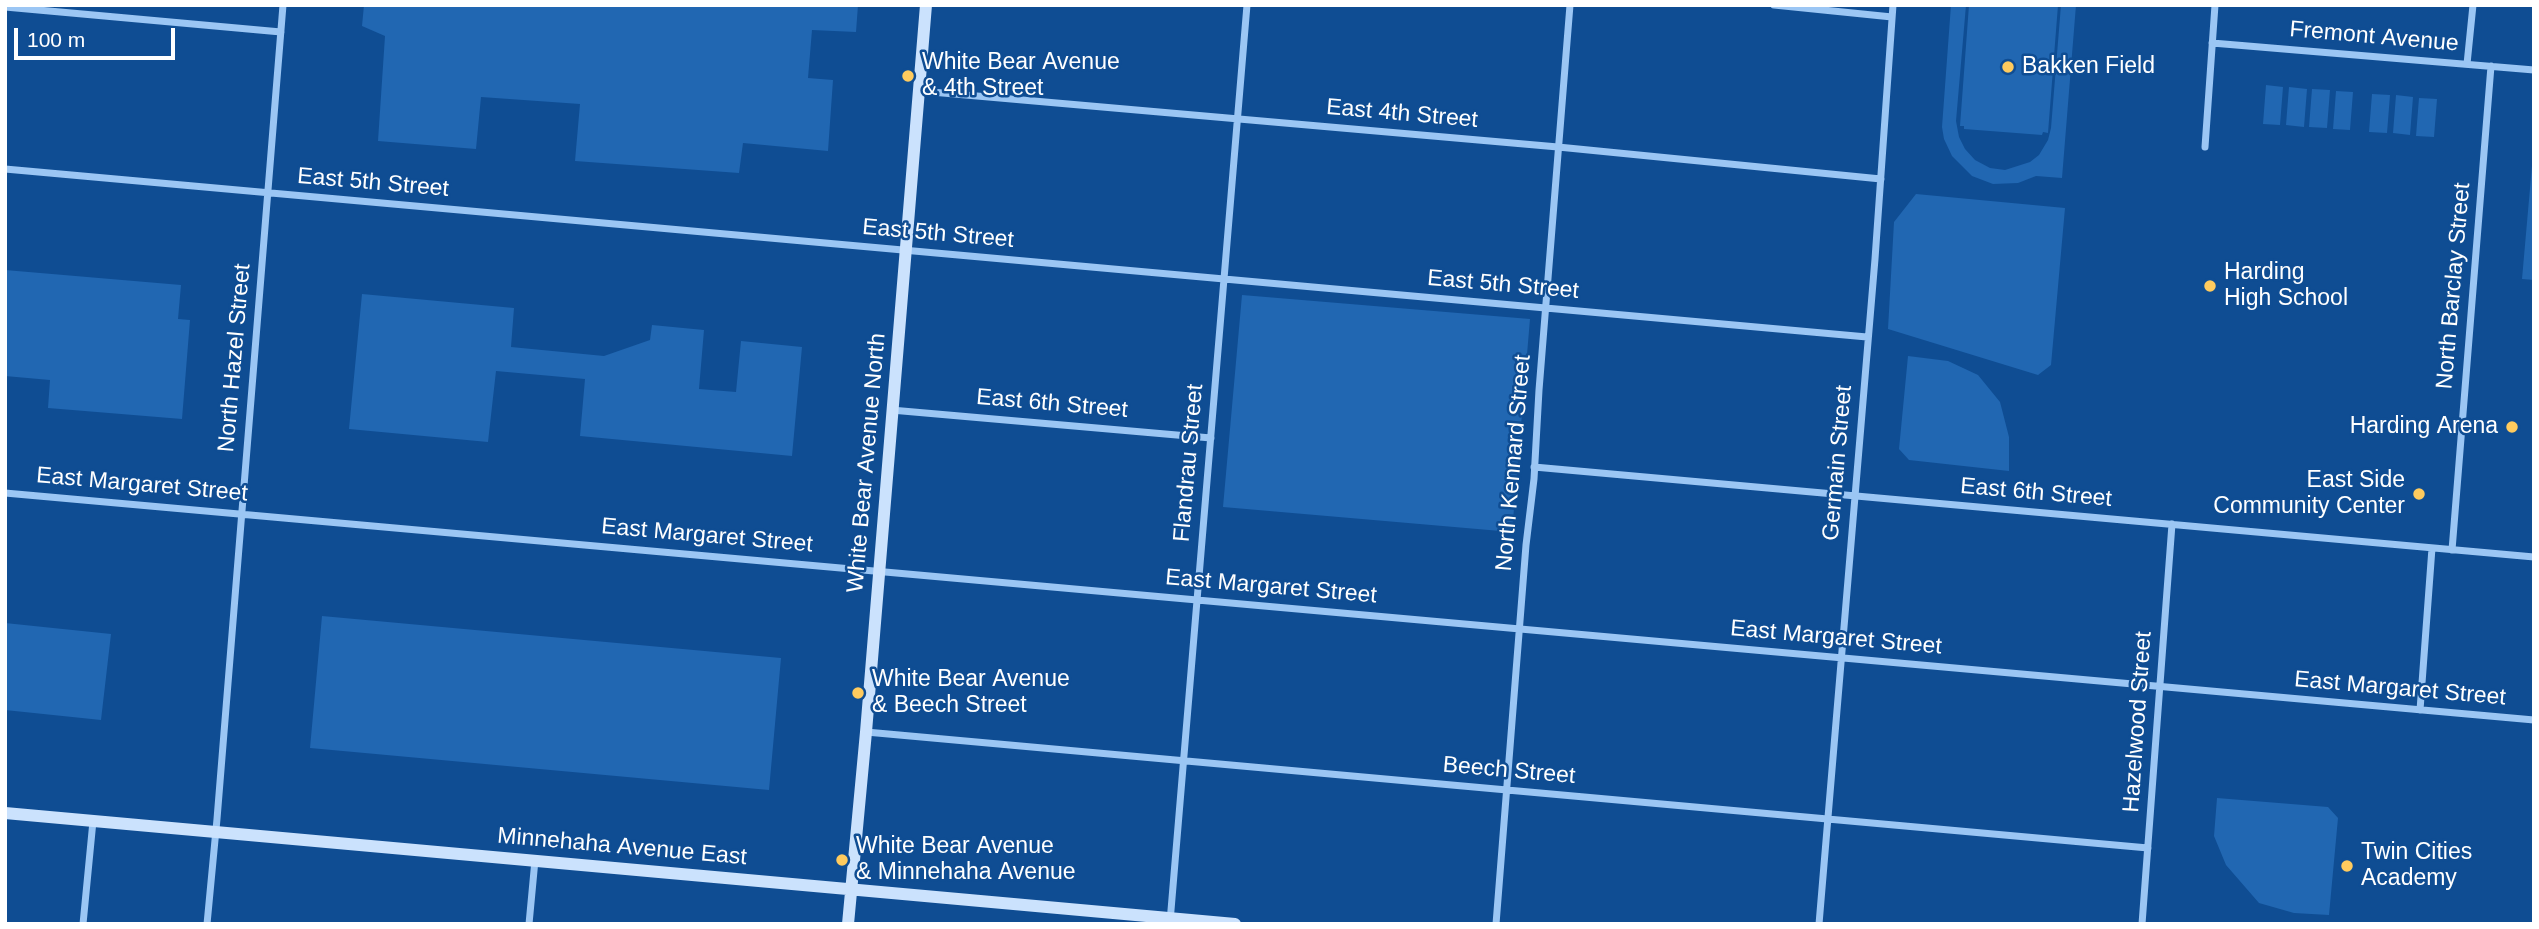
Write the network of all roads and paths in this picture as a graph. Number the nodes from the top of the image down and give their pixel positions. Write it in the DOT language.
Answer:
graph roads {
  1 [pos="283,5"];
  2 [pos="926,5"];
  3 [pos="1247,5"];
  4 [pos="1570,5"];
  5 [pos="1774,5"];
  6 [pos="1894,5"];
  7 [pos="2215,5"];
  8 [pos="2473,5"];
  9 [pos="5,7"];
  10 [pos="1892,17"];
  11 [pos="281,32"];
  12 [pos="2212,43"];
  13 [pos="2468,64"];
  14 [pos="2491,66"];
  15 [pos="2534,70"];
  16 [pos="919,92"];
  17 [pos="1238,119"];
  18 [pos="1558,147"];
  19 [pos="2205,147"];
  20 [pos="5,169"];
  21 [pos="1881,180"];
  22 [pos="268,192"];
  23 [pos="905,250"];
  24 [pos="1224,279"];
  25 [pos="1545,308"];
  26 [pos="1867,337"];
  27 [pos="891,410"];
  28 [pos="1211,438"];
  29 [pos="1535,467"];
  30 [pos="5,493"];
  31 [pos="1854,496"];
  32 [pos="242,513"];
  33 [pos="2172,524"];
  34 [pos="2432,548"];
  35 [pos="2452,550"];
  36 [pos="2534,557"];
  37 [pos="879,572"];
  38 [pos="1197,598"];
  39 [pos="1520,629"];
  40 [pos="1842,657"];
  41 [pos="2160,687"];
  42 [pos="2420,710"];
  43 [pos="2534,720"];
  44 [pos="866,732"];
  45 [pos="1183,761"];
  46 [pos="1507,790"];
  47 [pos="5,813"];
  48 [pos="1829,819"];
  49 [pos="93,821"];
  50 [pos="216,832"];
  51 [pos="2148,848"];
  52 [pos="536,860"];
  53 [pos="852,889"];
  54 [pos="1170,921"];
  55 [pos="83,924"];
  56 [pos="207,924"];
  57 [pos="529,924"];
  58 [pos="848,924"];
  59 [pos="1235,924"];
  60 [pos="1496,924"];
  61 [pos="1819,924"];
  62 [pos="2142,924"];
  1 -- 11 [label="street, North Hazel Street"];
  2 -- 16 [label="main road, White Bear Avenue North"];
  3 -- 17 [label="street, Flandrau Street"];
  4 -- 18 [label="street, North Kennard Street"];
  5 -- 10 [label="street"];
  6 -- 10 [label="street, Germain Street"];
  7 -- 12 [label="street"];
  8 -- 13 [label="street"];
  9 -- 11 [label="street"];
  10 -- 21 [label="street, Germain Street"];
  11 -- 22 [label="street, North Hazel Street"];
  12 -- 13 [label="street, Fremont Avenue"];
  12 -- 19 [label="street"];
  13 -- 14 [label="street, Fremont Avenue"];
  14 -- 15 [label="street, Fremont Avenue"];
  14 -- 35 [label="street, North Barclay Street"];
  16 -- 17 [label="street, East 4th Street"];
  16 -- 23 [label="main road, White Bear Avenue North"];
  17 -- 18 [label="street, East 4th Street"];
  17 -- 24 [label="street, Flandrau Street"];
  18 -- 21 [label="street, East 4th Street"];
  18 -- 25 [label="street, North Kennard Street"];
  20 -- 22 [label="street, East 5th Street"];
  21 -- 26 [label="street, Germain Street"];
  22 -- 23 [label="street, East 5th Street"];
  22 -- 32 [label="street, North Hazel Street"];
  23 -- 24 [label="street, East 5th Street"];
  23 -- 27 [label="main road, White Bear Avenue North"];
  24 -- 25 [label="street, East 5th Street"];
  24 -- 28 [label="street, Flandrau Street"];
  25 -- 26 [label="street, East 5th Street"];
  25 -- 29 [label="street, North Kennard Street"];
  26 -- 31 [label="street, Germain Street"];
  27 -- 28 [label="street, East 6th Street"];
  27 -- 37 [label="main road, White Bear Avenue North"];
  28 -- 38 [label="street, Flandrau Street"];
  29 -- 31 [label="street, East 6th Street"];
  29 -- 39 [label="street, North Kennard Street"];
  30 -- 32 [label="street, East Margaret Street"];
  31 -- 33 [label="street, East 6th Street"];
  31 -- 40 [label="street, Germain Street"];
  32 -- 37 [label="street, East Margaret Street"];
  32 -- 50 [label="street, North Hazel Street"];
  33 -- 34 [label="street, East 6th Street"];
  33 -- 41 [label="street, Hazelwood Street"];
  34 -- 35 [label="street, East 6th Street"];
  34 -- 42 [label="street"];
  35 -- 36 [label="street, East 6th Street"];
  37 -- 38 [label="street, East Margaret Street"];
  37 -- 44 [label="main road, White Bear Avenue North"];
  38 -- 39 [label="street, East Margaret Street"];
  38 -- 45 [label="street, Flandrau Street"];
  39 -- 40 [label="street, East Margaret Street"];
  39 -- 46 [label="street, North Kennard Street"];
  40 -- 41 [label="street, East Margaret Street"];
  40 -- 48 [label="street, Germain Street"];
  41 -- 42 [label="street, East Margaret Street"];
  41 -- 51 [label="street, Hazelwood Street"];
  42 -- 43 [label="street, East Margaret Street"];
  44 -- 45 [label="street, Beech Street"];
  44 -- 53 [label="main road, White Bear Avenue North"];
  45 -- 46 [label="street, Beech Street"];
  45 -- 54 [label="street, Flandrau Street"];
  46 -- 48 [label="street, Beech Street"];
  46 -- 60 [label="street, North Kennard Street"];
  47 -- 49 [label="main road, Minnehaha Avenue East"];
  48 -- 51 [label="street, Beech Street"];
  48 -- 61 [label="street, Germain Street"];
  49 -- 50 [label="main road, Minnehaha Avenue East"];
  49 -- 55 [label="street"];
  50 -- 52 [label="main road, Minnehaha Avenue East"];
  50 -- 56 [label="street, North Hazel Street"];
  51 -- 62 [label="street, Hazelwood Street"];
  52 -- 53 [label="main road, Minnehaha Avenue East"];
  52 -- 57 [label="street"];
  53 -- 54 [label="main road, Minnehaha Avenue East"];
  53 -- 58 [label="main road, White Bear Avenue North"];
  54 -- 59 [label="main road, Minnehaha Avenue East"];
}
